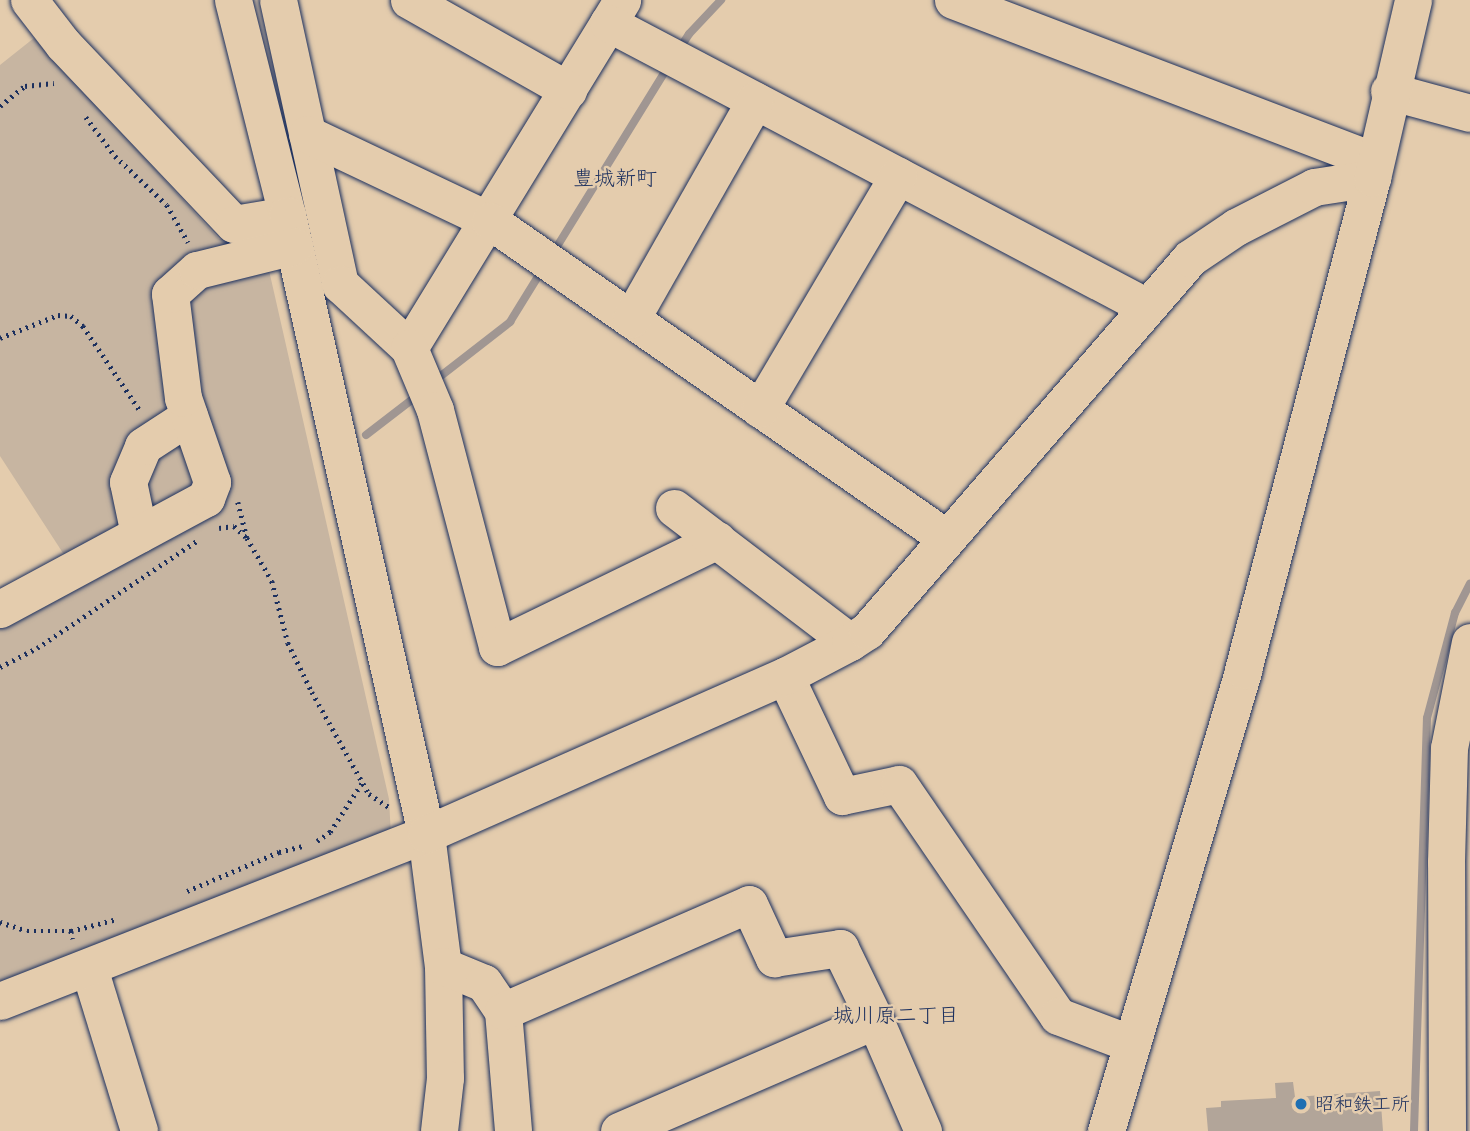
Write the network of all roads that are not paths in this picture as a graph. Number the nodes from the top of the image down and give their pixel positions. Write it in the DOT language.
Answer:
graph roads {
  1 [pos="29,0"];
  2 [pos="233,0"];
  3 [pos="278,0"];
  4 [pos="409,0"];
  5 [pos="953,0"];
  6 [pos="1413,0"];
  7 [pos="615,12"];
  8 [pos="568,90"];
  9 [pos="1390,91"];
  10 [pos="755,101"];
  11 [pos="1470,113"];
  12 [pos="307,134"];
  13 [pos="1373,169"];
  14 [pos="898,176"];
  15 [pos="490,221"];
  16 [pos="290,231"];
  17 [pos="1147,307"];
  18 [pos="631,319"];
  19 [pos="409,348"];
  20 [pos="760,409"];
  21 [pos="189,416"];
  22 [pos="674,508"];
  23 [pos="139,534"];
  24 [pos="945,537"];
  25 [pos="717,540"];
  26 [pos="0,609"];
  27 [pos="850,642"];
  28 [pos="1470,642"];
  29 [pos="785,676"];
  30 [pos="426,834"];
  31 [pos="1458,856"];
  32 [pos="443,966"];
  33 [pos="86,969"];
  34 [pos="0,1001"];
  35 [pos="503,1011"];
  36 [pos="876,1020"];
  37 [pos="1132,1044"];
  38 [pos="1459,1073"];
  39 [pos="139,1131"];
  40 [pos="439,1131"];
  41 [pos="513,1131"];
  42 [pos="619,1131"];
  43 [pos="923,1131"];
  44 [pos="1106,1131"];
  45 [pos="1447,1131"];
  1 -- 16 [label="street"];
  2 -- 16 [label="street"];
  3 -- 12 [label="street"];
  4 -- 8 [label="street"];
  5 -- 13 [label="street"];
  6 -- 9 [label="street"];
  7 -- 8 [label="street"];
  7 -- 10 [label="street"];
  8 -- 15 [label="street"];
  9 -- 11 [label="street"];
  9 -- 13 [label="street"];
  10 -- 14 [label="street"];
  10 -- 18 [label="street"];
  12 -- 15 [label="street"];
  12 -- 19 [label="street"];
  13 -- 17 [label="street"];
  13 -- 37 [label="street"];
  14 -- 17 [label="street"];
  14 -- 20 [label="street"];
  15 -- 18 [label="street"];
  15 -- 19 [label="street"];
  16 -- 21 [label="street"];
  16 -- 30 [label="street"];
  17 -- 24 [label="street"];
  18 -- 20 [label="street"];
  19 -- 25 [label="street"];
  20 -- 24 [label="street"];
  21 -- 23 [label="street"];
  21 -- 23 [label="street"];
  22 -- 25 [label="street"];
  23 -- 26 [label="street"];
  24 -- 27 [label="street"];
  25 -- 27 [label="street"];
  27 -- 29 [label="street"];
  28 -- 31 [label="street"];
  29 -- 30 [label="street"];
  29 -- 37 [label="street"];
  30 -- 32 [label="street"];
  30 -- 33 [label="street"];
  31 -- 38 [label="street"];
  32 -- 35 [label="street"];
  32 -- 40 [label="street"];
  33 -- 34 [label="street"];
  33 -- 39 [label="street"];
  35 -- 36 [label="street"];
  35 -- 41 [label="street"];
  36 -- 42 [label="street"];
  36 -- 43 [label="street"];
  37 -- 44 [label="street"];
  38 -- 45 [label="street"];
}
